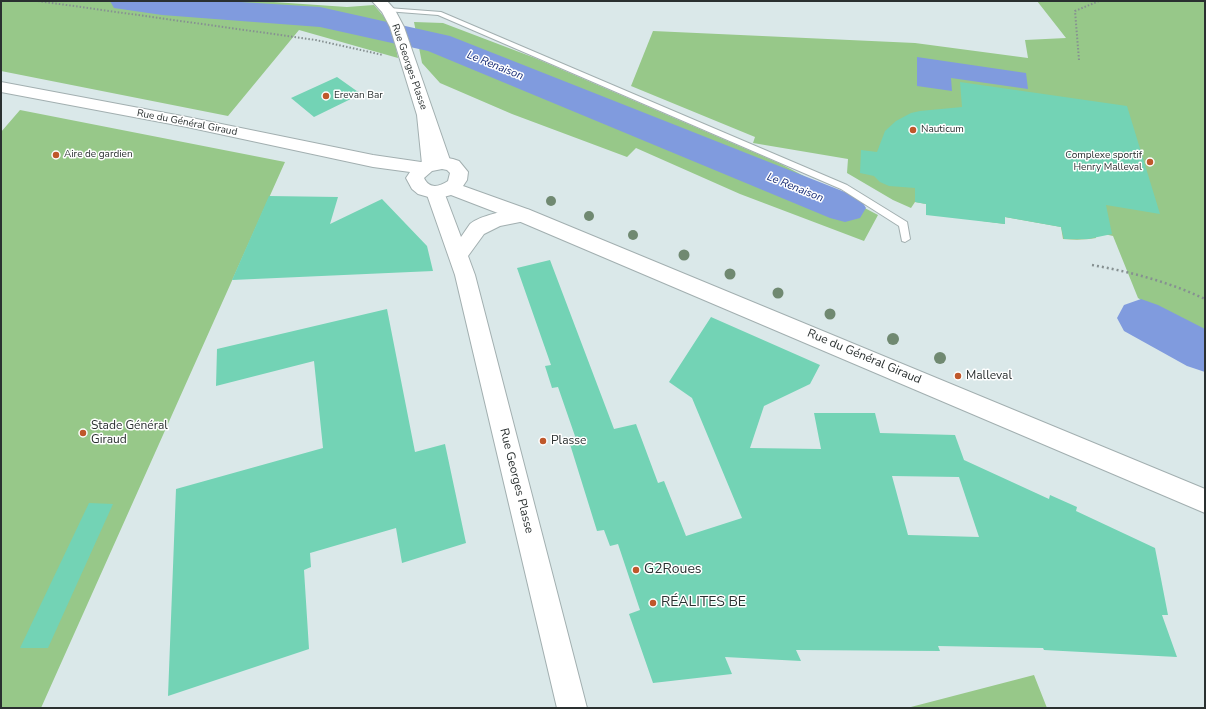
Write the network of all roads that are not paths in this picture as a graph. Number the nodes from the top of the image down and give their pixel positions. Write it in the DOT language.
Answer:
graph roads {
  1 [pos="384,6"];
  2 [pos="1,87"];
  3 [pos="428,168"];
  4 [pos="447,186"];
  5 [pos="523,215"];
  6 [pos="905,239"];
  7 [pos="458,254"];
  8 [pos="1205,501"];
  9 [pos="572,708"];
  1 -- 3 [label="street, Rue Georges Plasse"];
  1 -- 6 [label="lane"];
  2 -- 3 [label="street, Rue du Général Giraud"];
  3 -- 4 [label="street"];
  3 -- 4 [label="street"];
  4 -- 5 [label="street, Rue du Général Giraud"];
  4 -- 7 [label="street, Rue Georges Plasse"];
  5 -- 7 [label="street"];
  5 -- 8 [label="street, Rue du Général Giraud"];
  7 -- 9 [label="street, Rue Georges Plasse"];
}
